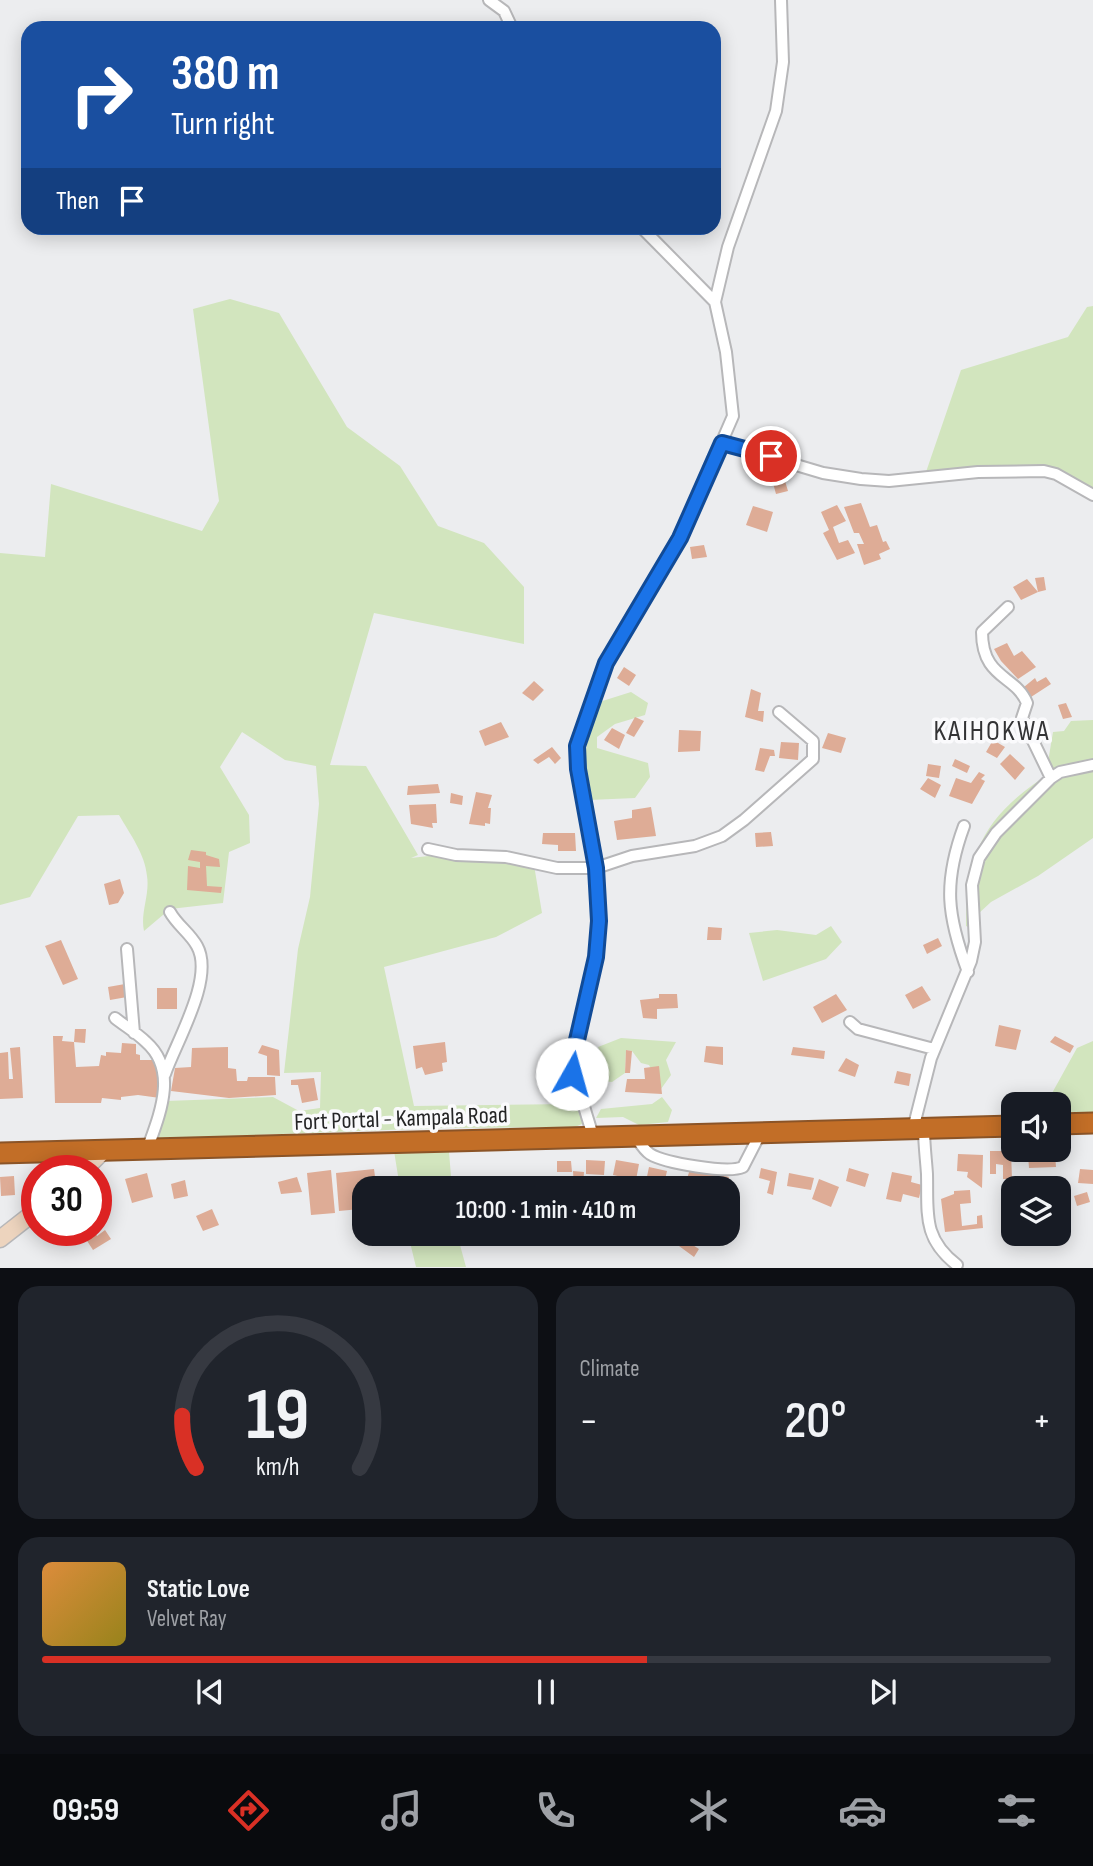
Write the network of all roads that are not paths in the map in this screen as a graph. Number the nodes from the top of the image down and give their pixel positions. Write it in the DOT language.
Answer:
graph roads {
  1 [pos="489,0"];
  2 [pos="781,0"];
  3 [pos="508,21"];
  4 [pos="649,235"];
  5 [pos="715,302"];
  6 [pos="722,443"];
  7 [pos="1093,495"];
  8 [pos="1008,607"];
  9 [pos="779,712"];
  10 [pos="1093,765"];
  11 [pos="1051,778"];
  12 [pos="964,826"];
  13 [pos="428,849"];
  14 [pos="596,868"];
  15 [pos="170,912"];
  16 [pos="127,949"];
  17 [pos="968,972"];
  18 [pos="115,1018"];
  19 [pos="850,1022"];
  20 [pos="134,1033"];
  21 [pos="934,1049"];
  22 [pos="165,1074"];
  23 [pos="1093,1123"];
  24 [pos="1071,1124"];
  25 [pos="1001,1126"];
  26 [pos="919,1129"];
  27 [pos="761,1132"];
  28 [pos="593,1136"];
  29 [pos="636,1137"];
  30 [pos="104,1150"];
  31 [pos="146,1150"];
  32 [pos="0,1153"];
  33 [pos="99,1155"];
  34 [pos="21,1223"];
  35 [pos="0,1239"];
  36 [pos="957,1265"];
  1 -- 3 [label="street"];
  2 -- 5 [label="street"];
  4 -- 5 [label="street"];
  5 -- 6 [label="street"];
  6 -- 7 [label="street"];
  6 -- 14 [label="street"];
  8 -- 11 [label="street"];
  9 -- 14 [label="street"];
  10 -- 11 [label="street"];
  11 -- 17 [label="street"];
  12 -- 17 [label="street"];
  13 -- 14 [label="street"];
  14 -- 28 [label="street"];
  15 -- 22 [label="street"];
  16 -- 20 [label="street"];
  17 -- 21 [label="street"];
  18 -- 20 [label="street"];
  19 -- 21 [label="street"];
  20 -- 22 [label="street"];
  21 -- 26 [label="street"];
  22 -- 31 [label="street"];
  23 -- 24 [label="highway"];
  25 -- 26 [label="highway, Fort Portal - Kampala Road"];
  26 -- 27 [label="highway, Fort Portal - Kampala Road"];
  26 -- 36 [label="street"];
  27 -- 29 [label="highway, Fort Portal - Kampala Road"];
  27 -- 29 [label="street"];
  28 -- 29 [label="highway, Fort Portal - Kampala Road"];
  28 -- 31 [label="highway, Fort Portal - Kampala Road"];
  30 -- 31 [label="highway, Fort Portal - Kampala Road"];
  30 -- 32 [label="highway, Fort Portal - Kampala Road"];
  30 -- 33 [label="street"];
  34 -- 35 [label="street"];
}
